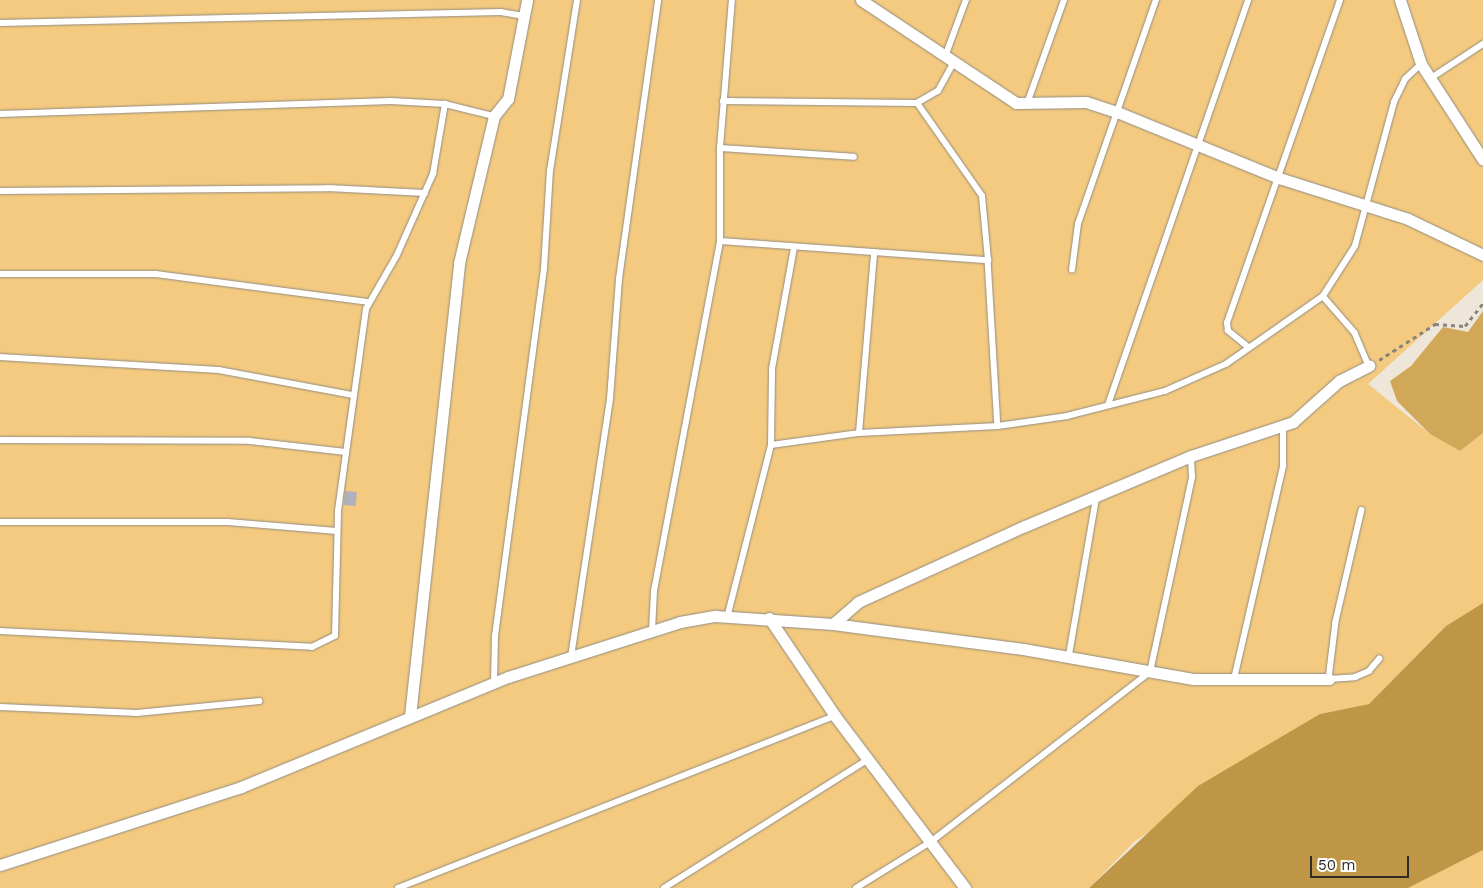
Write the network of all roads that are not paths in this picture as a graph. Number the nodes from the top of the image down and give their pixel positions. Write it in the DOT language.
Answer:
graph roads {
  1 [pos="527,0"];
  2 [pos="577,0"];
  3 [pos="658,0"];
  4 [pos="732,0"];
  5 [pos="966,0"];
  6 [pos="1064,0"];
  7 [pos="1156,0"];
  8 [pos="1248,0"];
  9 [pos="1340,0"];
  10 [pos="1400,0"];
  11 [pos="867,2"];
  12 [pos="524,16"];
  13 [pos="0,23"];
  14 [pos="1483,44"];
  15 [pos="948,61"];
  16 [pos="1422,64"];
  17 [pos="1430,79"];
  18 [pos="723,101"];
  19 [pos="445,104"];
  20 [pos="917,104"];
  21 [pos="1026,106"];
  22 [pos="1118,112"];
  23 [pos="0,114"];
  24 [pos="494,116"];
  25 [pos="1196,146"];
  26 [pos="720,148"];
  27 [pos="1482,156"];
  28 [pos="854,157"];
  29 [pos="1279,178"];
  30 [pos="0,192"];
  31 [pos="425,193"];
  32 [pos="1366,206"];
  33 [pos="720,242"];
  34 [pos="794,248"];
  35 [pos="874,253"];
  36 [pos="1483,254"];
  37 [pos="988,260"];
  38 [pos="1072,270"];
  39 [pos="0,274"];
  40 [pos="1323,296"];
  41 [pos="369,302"];
  42 [pos="1249,348"];
  43 [pos="0,357"];
  44 [pos="1369,366"];
  45 [pos="353,395"];
  46 [pos="1108,405"];
  47 [pos="1283,425"];
  48 [pos="998,426"];
  49 [pos="859,433"];
  50 [pos="0,440"];
  51 [pos="771,445"];
  52 [pos="345,452"];
  53 [pos="1191,456"];
  54 [pos="1096,498"];
  55 [pos="1362,510"];
  56 [pos="0,522"];
  57 [pos="337,532"];
  58 [pos="728,614"];
  59 [pos="769,618"];
  60 [pos="833,624"];
  61 [pos="0,631"];
  62 [pos="652,633"];
  63 [pos="1069,655"];
  64 [pos="570,658"];
  65 [pos="1379,659"];
  66 [pos="1150,672"];
  67 [pos="1234,679"];
  68 [pos="1329,679"];
  69 [pos="494,683"];
  70 [pos="259,701"];
  71 [pos="0,707"];
  72 [pos="410,716"];
  73 [pos="835,716"];
  74 [pos="867,760"];
  75 [pos="932,841"];
  76 [pos="0,865"];
  77 [pos="398,888"];
  78 [pos="664,888"];
  79 [pos="856,888"];
  80 [pos="965,888"];
  1 -- 12 [label="street"];
  2 -- 69 [label="lane"];
  3 -- 64 [label="lane"];
  4 -- 18 [label="lane"];
  5 -- 15 [label="lane"];
  6 -- 21 [label="lane"];
  7 -- 22 [label="lane"];
  8 -- 25 [label="lane"];
  9 -- 29 [label="lane"];
  10 -- 16 [label="street"];
  11 -- 15 [label="street"];
  12 -- 13 [label="lane"];
  12 -- 24 [label="street"];
  14 -- 17 [label="lane"];
  15 -- 20 [label="lane"];
  15 -- 21 [label="street"];
  16 -- 17 [label="street"];
  16 -- 32 [label="lane"];
  17 -- 27 [label="street"];
  18 -- 20 [label="lane"];
  18 -- 26 [label="lane"];
  19 -- 23 [label="lane"];
  19 -- 24 [label="lane"];
  19 -- 31 [label="lane"];
  20 -- 37 [label="lane"];
  21 -- 22 [label="street"];
  22 -- 25 [label="street"];
  22 -- 38 [label="lane"];
  24 -- 72 [label="street"];
  25 -- 29 [label="street"];
  25 -- 46 [label="lane"];
  26 -- 28 [label="lane"];
  26 -- 33 [label="lane"];
  29 -- 32 [label="street"];
  29 -- 42 [label="lane"];
  30 -- 31 [label="lane"];
  31 -- 41 [label="lane"];
  32 -- 36 [label="street"];
  32 -- 40 [label="lane"];
  33 -- 34 [label="lane"];
  33 -- 62 [label="lane"];
  34 -- 35 [label="lane"];
  34 -- 51 [label="lane"];
  35 -- 37 [label="lane"];
  35 -- 49 [label="lane"];
  37 -- 48 [label="lane"];
  39 -- 41 [label="lane"];
  40 -- 42 [label="lane"];
  40 -- 44 [label="lane"];
  41 -- 45 [label="lane"];
  42 -- 46 [label="lane"];
  43 -- 45 [label="lane"];
  44 -- 47 [label="street"];
  45 -- 52 [label="lane"];
  46 -- 48 [label="lane"];
  47 -- 53 [label="street"];
  47 -- 67 [label="lane"];
  48 -- 49 [label="lane"];
  49 -- 51 [label="lane"];
  50 -- 52 [label="lane"];
  51 -- 58 [label="lane"];
  52 -- 57 [label="lane"];
  53 -- 54 [label="street"];
  53 -- 66 [label="lane"];
  54 -- 60 [label="street"];
  54 -- 63 [label="lane"];
  55 -- 68 [label="lane"];
  56 -- 57 [label="lane"];
  57 -- 61 [label="lane"];
  58 -- 59 [label="street"];
  58 -- 62 [label="street"];
  59 -- 60 [label="street"];
  59 -- 73 [label="street"];
  60 -- 63 [label="street"];
  62 -- 64 [label="street"];
  63 -- 66 [label="street"];
  64 -- 69 [label="street"];
  65 -- 68 [label="lane"];
  66 -- 67 [label="street"];
  66 -- 75 [label="lane"];
  67 -- 68 [label="street"];
  69 -- 72 [label="street"];
  70 -- 71 [label="lane"];
  72 -- 76 [label="street"];
  73 -- 74 [label="street"];
  73 -- 77 [label="lane"];
  74 -- 75 [label="street"];
  74 -- 78 [label="lane"];
  75 -- 79 [label="lane"];
  75 -- 80 [label="street"];
}
